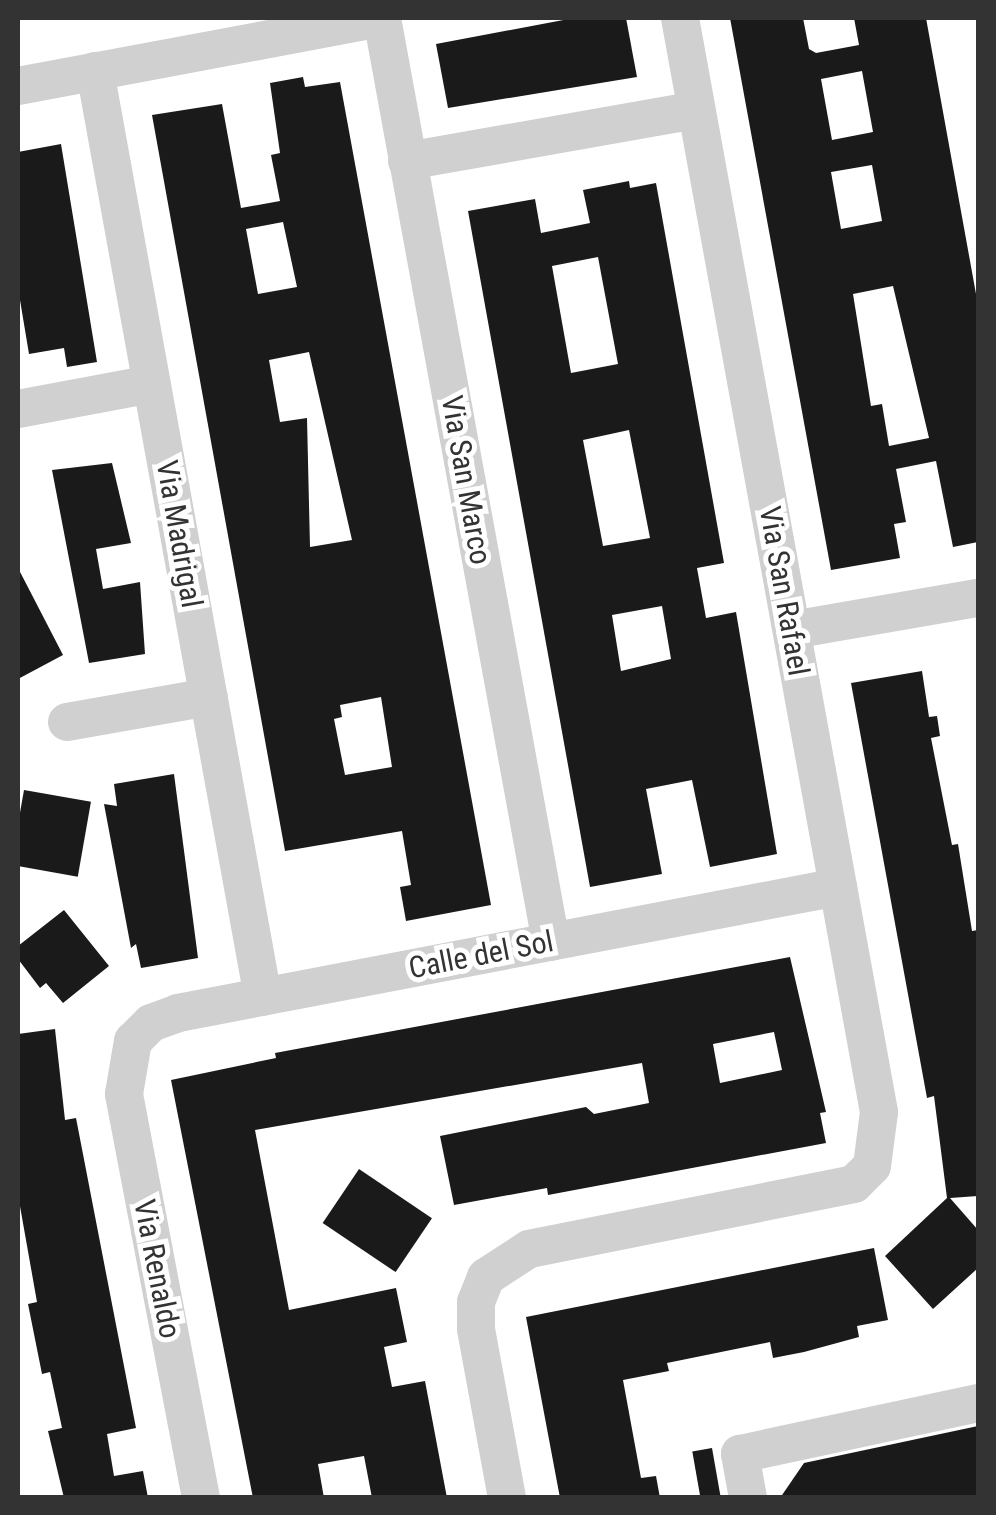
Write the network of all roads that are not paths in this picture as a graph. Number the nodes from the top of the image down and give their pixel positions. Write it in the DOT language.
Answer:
graph roads {
  1 [pos="382,18"];
  2 [pos="680,18"];
  3 [pos="95,72"];
  4 [pos="18,86"];
  5 [pos="696,110"];
  6 [pos="408,161"];
  7 [pos="152,384"];
  8 [pos="18,409"];
  9 [pos="978,598"];
  10 [pos="792,630"];
  11 [pos="208,696"];
  12 [pos="68,722"];
  13 [pos="838,888"];
  14 [pos="551,942"];
  15 [pos="263,996"];
  16 [pos="133,1041"];
  17 [pos="978,1403"];
  18 [pos="201,1498"];
  19 [pos="508,1498"];
  20 [pos="748,1498"];
  1 -- 3 [label="street"];
  1 -- 6 [label="street, Via San Marco"];
  2 -- 5 [label="street, Via San Rafael"];
  3 -- 4 [label="street"];
  3 -- 7 [label="street, Via Madrigal"];
  5 -- 6 [label="street"];
  5 -- 10 [label="street, Via San Rafael"];
  6 -- 14 [label="street, Via San Marco"];
  7 -- 8 [label="street"];
  7 -- 11 [label="street, Via Madrigal"];
  9 -- 10 [label="street"];
  10 -- 13 [label="street, Via San Rafael"];
  11 -- 12 [label="street"];
  11 -- 15 [label="street, Via Madrigal"];
  13 -- 14 [label="street, Calle del Sol"];
  13 -- 19 [label="street, Via San Rafael"];
  14 -- 15 [label="street, Calle del Sol"];
  15 -- 16 [label="street, Calle del Sol"];
  16 -- 18 [label="street, Via Renaldo"];
  17 -- 20 [label="street"];
}
